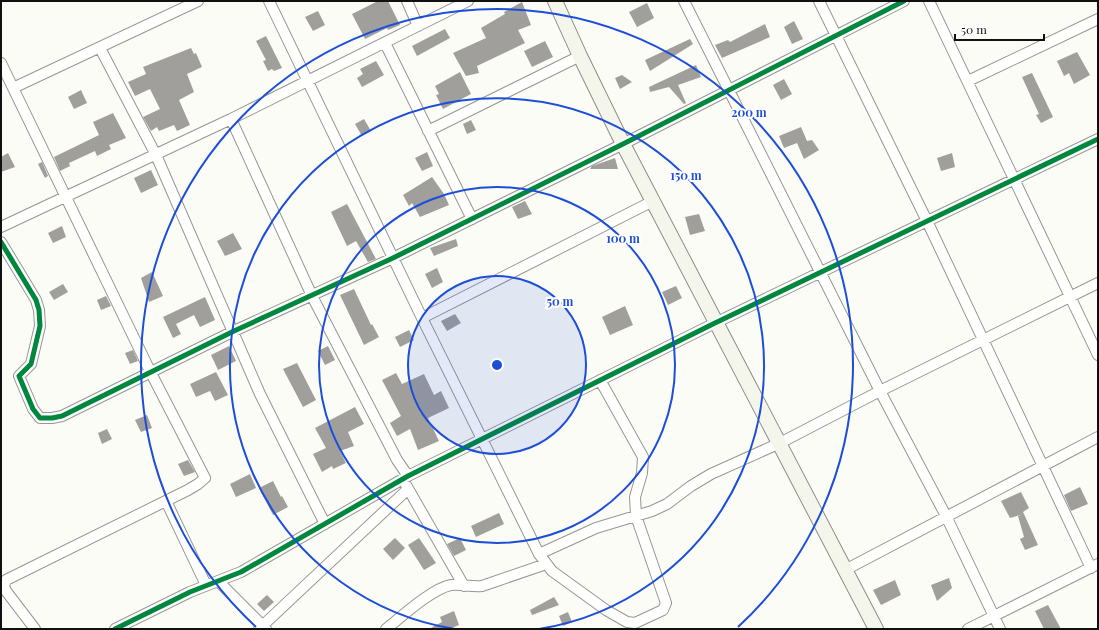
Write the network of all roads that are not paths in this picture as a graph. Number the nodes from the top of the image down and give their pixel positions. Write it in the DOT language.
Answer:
graph roads {
  1 [pos="198,1"];
  2 [pos="269,1"];
  3 [pos="407,1"];
  4 [pos="468,1"];
  5 [pos="555,1"];
  6 [pos="684,1"];
  7 [pos="819,1"];
  8 [pos="904,1"];
  9 [pos="929,1"];
  10 [pos="1098,19"];
  11 [pos="418,26"];
  12 [pos="837,35"];
  13 [pos="385,43"];
  14 [pos="100,48"];
  15 [pos="580,56"];
  16 [pos="1,63"];
  17 [pos="308,81"];
  18 [pos="968,81"];
  19 [pos="13,88"];
  20 [pos="729,90"];
  21 [pos="231,119"];
  22 [pos="428,131"];
  23 [pos="1098,139"];
  24 [pos="623,144"];
  25 [pos="156,155"];
  26 [pos="1015,180"];
  27 [pos="66,195"];
  28 [pos="654,201"];
  29 [pos="472,219"];
  30 [pos="928,222"];
  31 [pos="1,227"];
  32 [pos="1,242"];
  33 [pos="393,258"];
  34 [pos="821,273"];
  35 [pos="1098,283"];
  36 [pos="312,296"];
  37 [pos="1070,297"];
  38 [pos="422,318"];
  39 [pos="715,323"];
  40 [pos="234,331"];
  41 [pos="983,340"];
  42 [pos="1098,356"];
  43 [pos="150,371"];
  44 [pos="600,380"];
  45 [pos="880,391"];
  46 [pos="1098,437"];
  47 [pos="482,440"];
  48 [pos="780,443"];
  49 [pos="1042,466"];
  50 [pos="406,478"];
  51 [pos="408,489"];
  52 [pos="166,501"];
  53 [pos="636,516"];
  54 [pos="946,516"];
  55 [pos="325,524"];
  56 [pos="539,554"];
  57 [pos="546,564"];
  58 [pos="1094,566"];
  59 [pos="845,570"];
  60 [pos="218,581"];
  61 [pos="206,585"];
  62 [pos="464,586"];
  63 [pos="995,615"];
  64 [pos="262,628"];
  65 [pos="35,629"];
  66 [pos="115,629"];
  67 [pos="386,629"];
  68 [pos="876,629"];
  69 [pos="968,629"];
  70 [pos="1000,629"];
  1 -- 14 [label="street"];
  2 -- 17 [label="street"];
  3 -- 11 [label="street"];
  4 -- 11 [label="street"];
  5 -- 15 [label="main road"];
  6 -- 20 [label="street"];
  7 -- 12 [label="street"];
  8 -- 12 [label="street"];
  9 -- 18 [label="street"];
  10 -- 18 [label="street"];
  11 -- 13 [label="street"];
  12 -- 20 [label="street"];
  12 -- 30 [label="street"];
  13 -- 17 [label="street"];
  13 -- 22 [label="street"];
  14 -- 19 [label="street"];
  14 -- 25 [label="street"];
  15 -- 22 [label="street"];
  15 -- 24 [label="main road"];
  16 -- 19 [label="street"];
  17 -- 21 [label="street"];
  17 -- 33 [label="street"];
  18 -- 26 [label="street"];
  19 -- 27 [label="street"];
  20 -- 24 [label="street"];
  20 -- 34 [label="street"];
  21 -- 25 [label="street"];
  21 -- 36 [label="street"];
  22 -- 29 [label="street"];
  23 -- 26 [label="street"];
  24 -- 28 [label="main road"];
  24 -- 29 [label="street"];
  25 -- 27 [label="street"];
  25 -- 40 [label="street"];
  26 -- 30 [label="street"];
  26 -- 37 [label="street"];
  27 -- 31 [label="street"];
  27 -- 43 [label="street"];
  28 -- 38 [label="street"];
  28 -- 39 [label="main road"];
  29 -- 33 [label="street"];
  30 -- 34 [label="street"];
  30 -- 41 [label="street"];
  32 -- 43 [label="street"];
  33 -- 36 [label="street"];
  33 -- 38 [label="street"];
  34 -- 39 [label="street"];
  34 -- 45 [label="street"];
  35 -- 37 [label="street"];
  36 -- 40 [label="street"];
  36 -- 50 [label="street"];
  37 -- 41 [label="street"];
  37 -- 42 [label="street"];
  38 -- 47 [label="street"];
  39 -- 44 [label="street"];
  39 -- 48 [label="main road"];
  40 -- 43 [label="street"];
  40 -- 55 [label="street"];
  41 -- 45 [label="street"];
  41 -- 49 [label="street"];
  43 -- 52 [label="street"];
  44 -- 47 [label="street"];
  44 -- 53 [label="street"];
  45 -- 48 [label="street"];
  45 -- 54 [label="street"];
  46 -- 49 [label="street"];
  47 -- 50 [label="street"];
  47 -- 56 [label="street"];
  48 -- 53 [label="street"];
  48 -- 59 [label="main road"];
  49 -- 54 [label="street"];
  49 -- 58 [label="street"];
  50 -- 51 [label="street"];
  50 -- 55 [label="street"];
  51 -- 62 [label="street"];
  51 -- 64 [label="street"];
  52 -- 61 [label="street"];
  52 -- 65 [label="street"];
  53 -- 56 [label="street"];
  53 -- 57 [label="street"];
  54 -- 59 [label="street"];
  54 -- 63 [label="street"];
  55 -- 60 [label="street"];
  56 -- 57 [label="street"];
  57 -- 62 [label="street"];
  58 -- 63 [label="street"];
  59 -- 68 [label="main road"];
  60 -- 61 [label="street"];
  60 -- 64 [label="street"];
  61 -- 66 [label="street"];
  62 -- 67 [label="street"];
  63 -- 69 [label="street"];
  63 -- 70 [label="street"];
}
